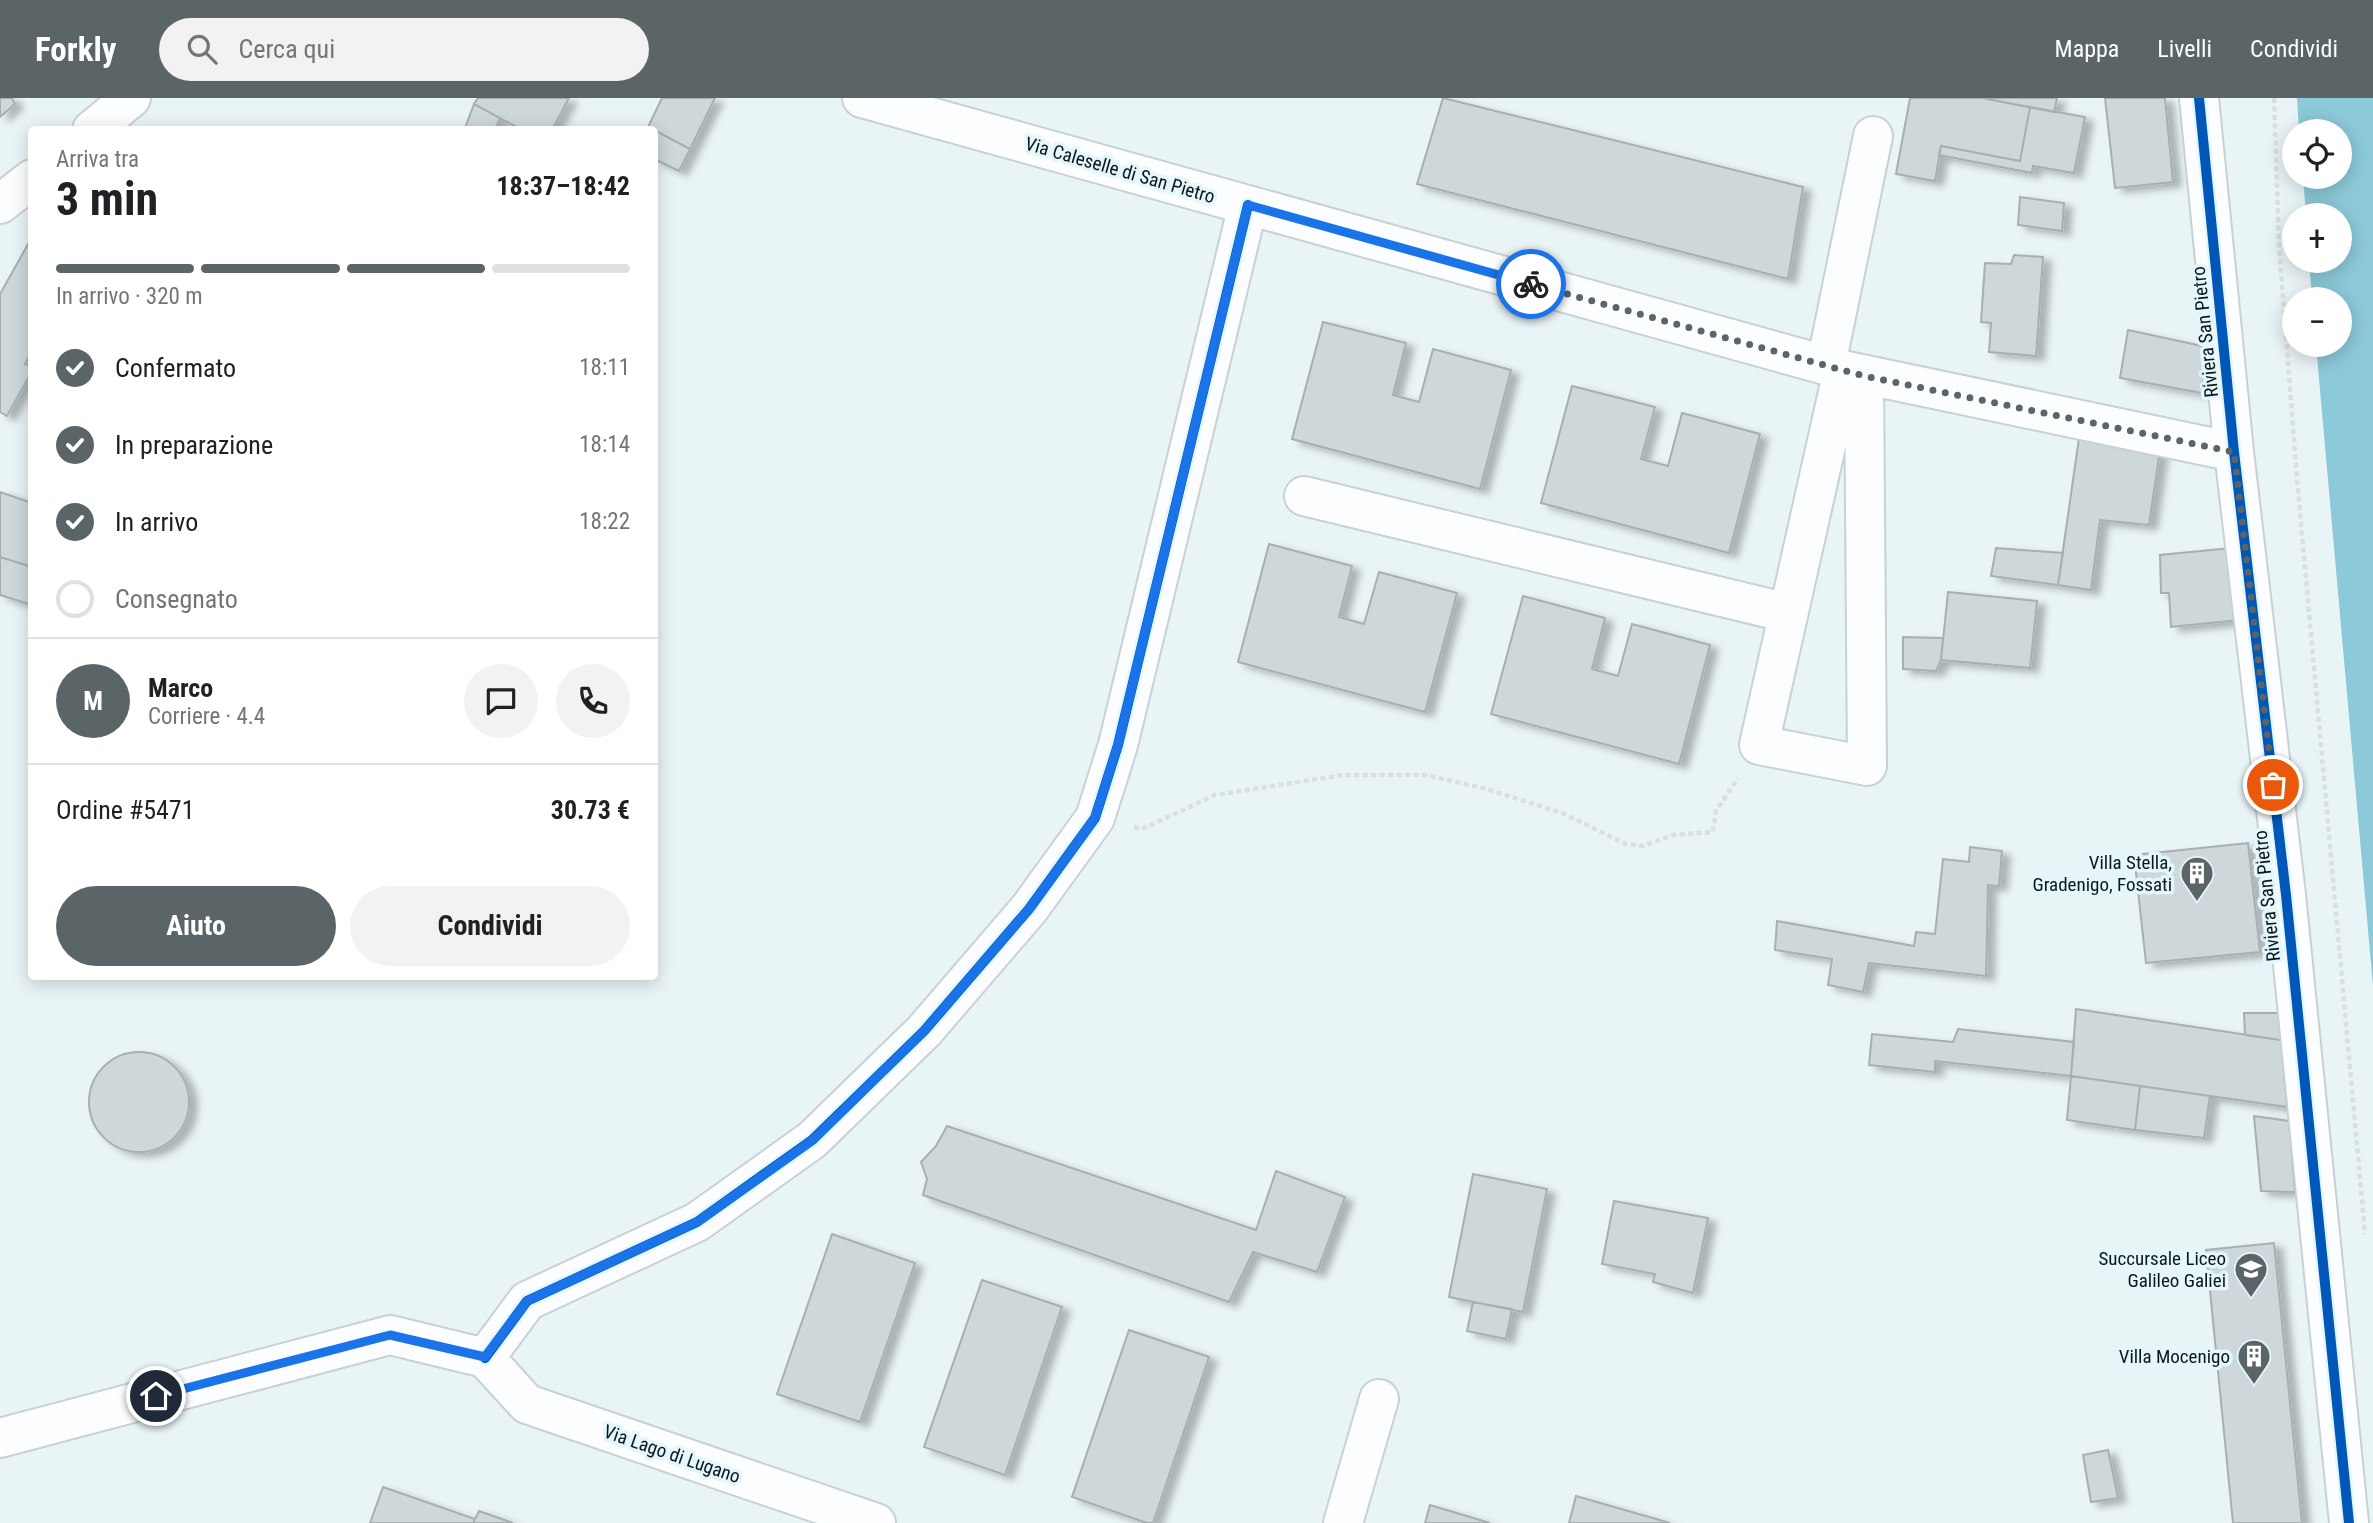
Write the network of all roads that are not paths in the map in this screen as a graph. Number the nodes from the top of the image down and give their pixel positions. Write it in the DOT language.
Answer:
graph roads {
  1 [pos="131,98"];
  2 [pos="862,98"];
  3 [pos="2199,98"];
  4 [pos="97,126"];
  5 [pos="1873,136"];
  6 [pos="28,182"];
  7 [pos="0,204"];
  8 [pos="1248,205"];
  9 [pos="1844,370"];
  10 [pos="2234,452"];
  11 [pos="1304,496"];
  12 [pos="1788,613"];
  13 [pos="485,1357"];
  14 [pos="1379,1399"];
  15 [pos="0,1438"];
  16 [pos="876,1523"];
  17 [pos="1343,1523"];
  18 [pos="2349,1523"];
  1 -- 4 [label="street"];
  2 -- 8 [label="street, Via Caleselle di San Pietro"];
  3 -- 10 [label="street, Riviera San Pietro"];
  5 -- 9 [label="street"];
  6 -- 7 [label="street"];
  8 -- 9 [label="street, Via Caleselle di San Pietro"];
  8 -- 13 [label="street"];
  9 -- 10 [label="street, Via Caleselle di San Pietro"];
  9 -- 12 [label="street"];
  9 -- 12 [label="street"];
  10 -- 18 [label="street, Riviera San Pietro"];
  11 -- 12 [label="street"];
  13 -- 15 [label="street"];
  13 -- 16 [label="street, Via Lago di Lugano"];
  14 -- 17 [label="street"];
}
